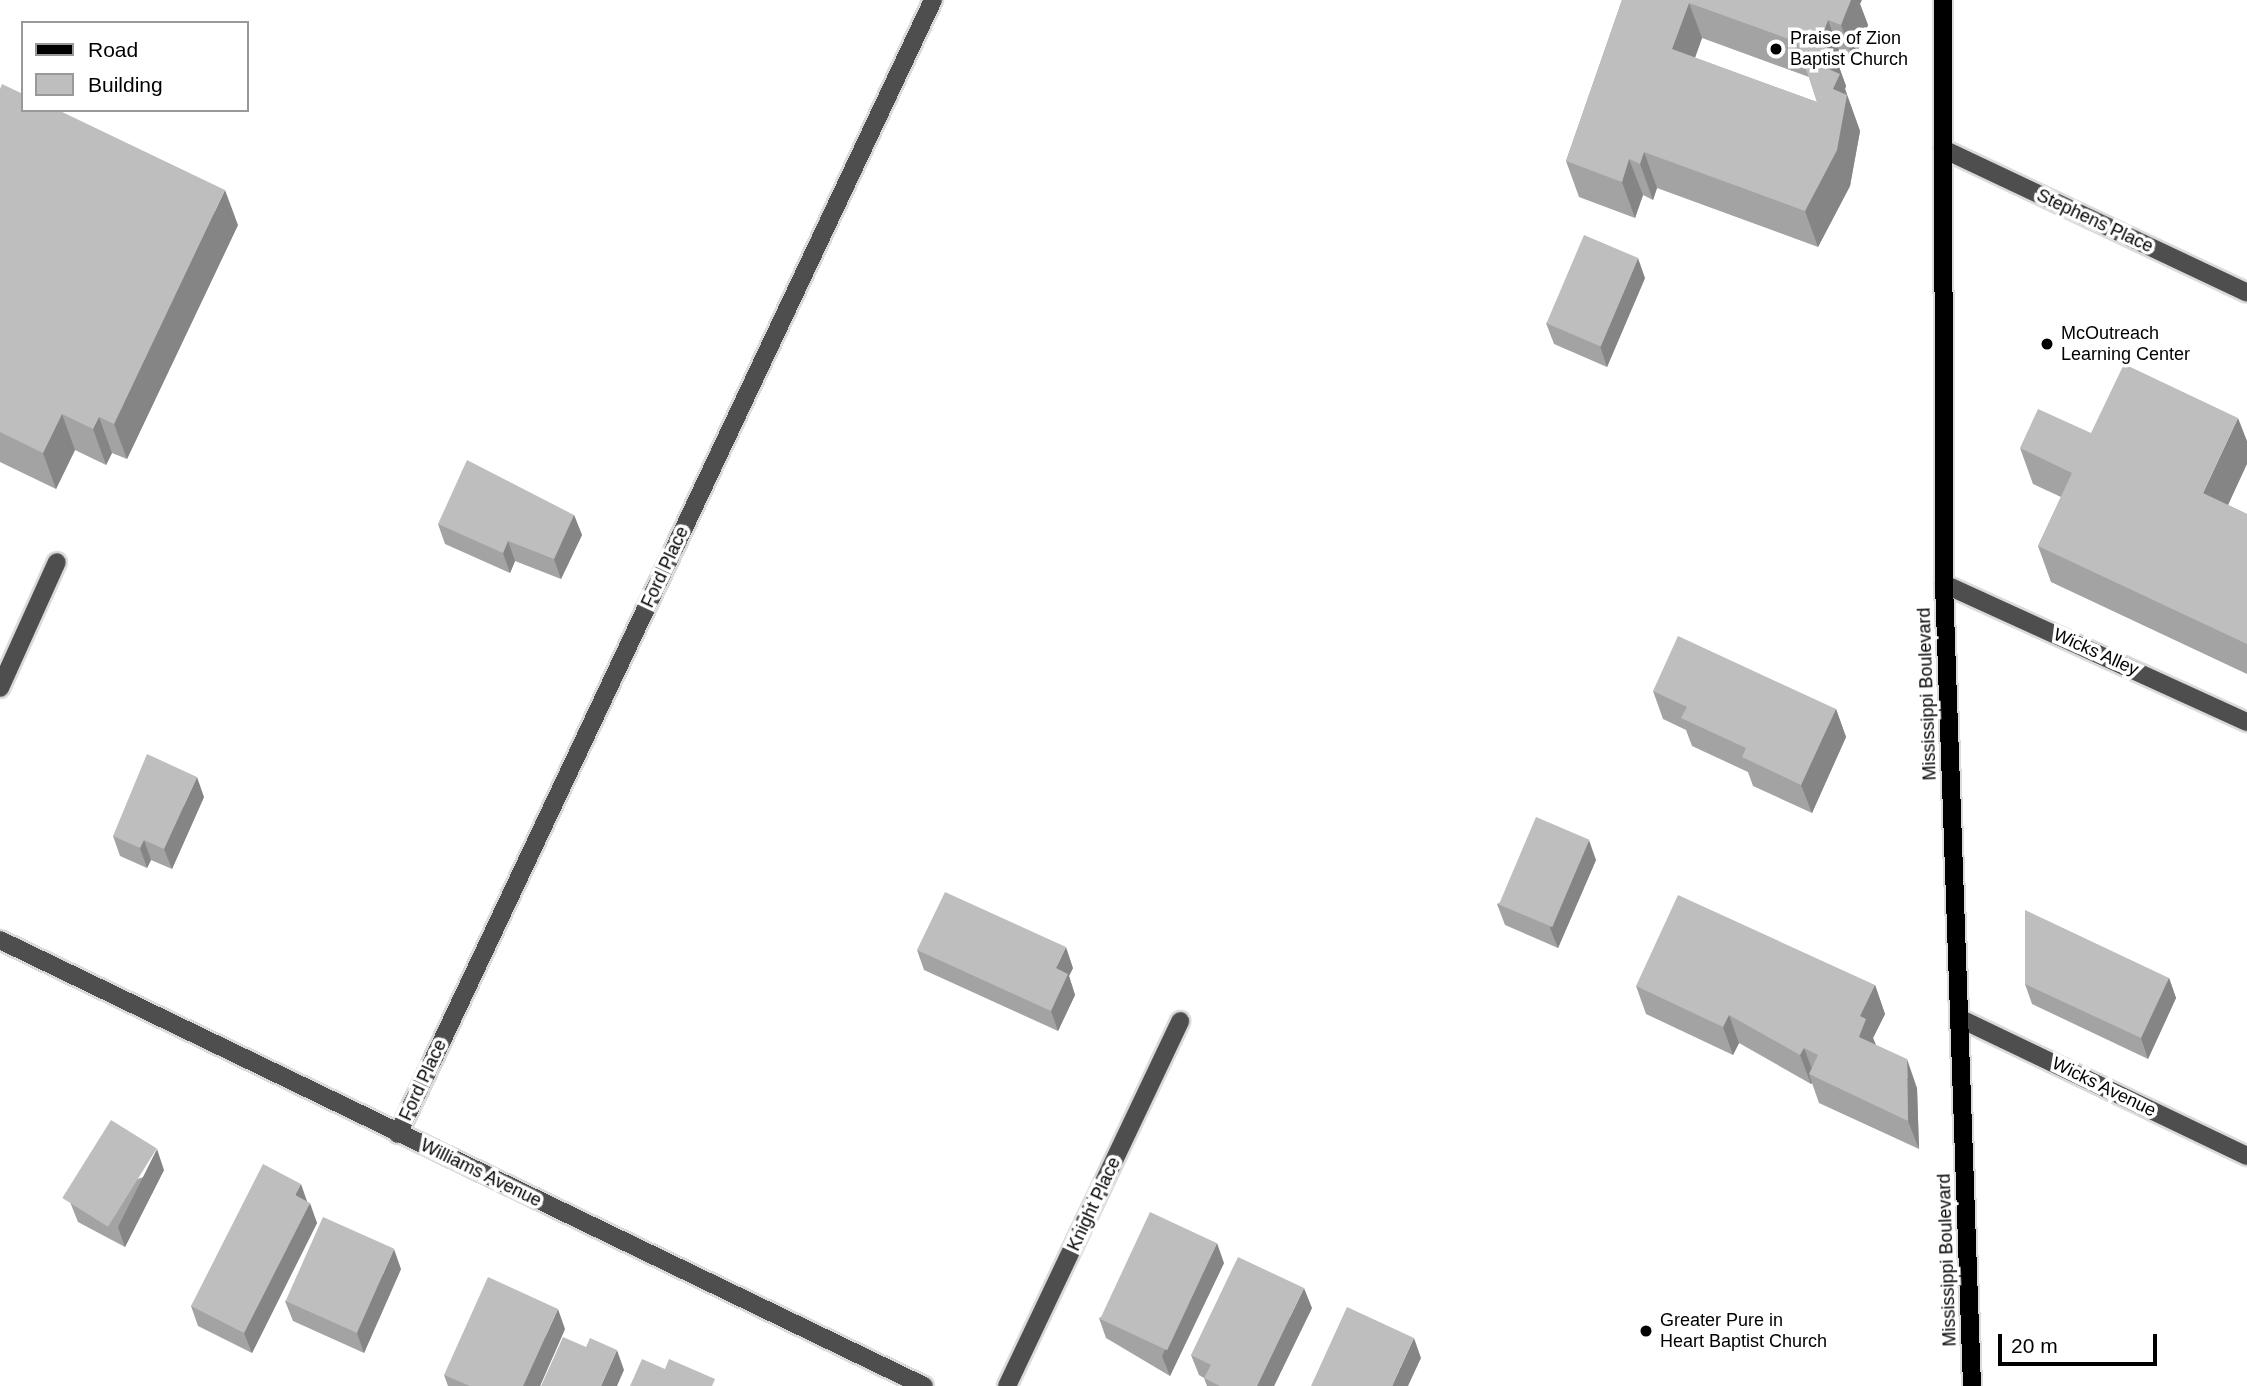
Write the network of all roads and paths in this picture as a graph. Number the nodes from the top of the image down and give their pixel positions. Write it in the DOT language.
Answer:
graph roads {
  1 [pos="933,0"];
  2 [pos="1944,0"];
  3 [pos="1943,149"];
  4 [pos="2247,293"];
  5 [pos="57,562"];
  6 [pos="1944,584"];
  7 [pos="0,688"];
  8 [pos="2247,722"];
  9 [pos="0,940"];
  10 [pos="1961,1019"];
  11 [pos="1181,1021"];
  12 [pos="398,1134"];
  13 [pos="2247,1156"];
  14 [pos="924,1386"];
  15 [pos="1007,1386"];
  16 [pos="1972,1386"];
  1 -- 12 [label="street, Ford Place"];
  2 -- 3 [label="main road, Mississippi Boulevard"];
  3 -- 4 [label="street, Stephens Place"];
  3 -- 6 [label="main road, Mississippi Boulevard"];
  5 -- 7 [label="street"];
  6 -- 8 [label="street, Wicks Alley"];
  6 -- 10 [label="main road, Mississippi Boulevard"];
  9 -- 12 [label="street, Williams Avenue"];
  10 -- 13 [label="street, Wicks Avenue"];
  10 -- 16 [label="main road, Mississippi Boulevard"];
  11 -- 15 [label="street, Knight Place"];
  12 -- 14 [label="street, Williams Avenue"];
}
